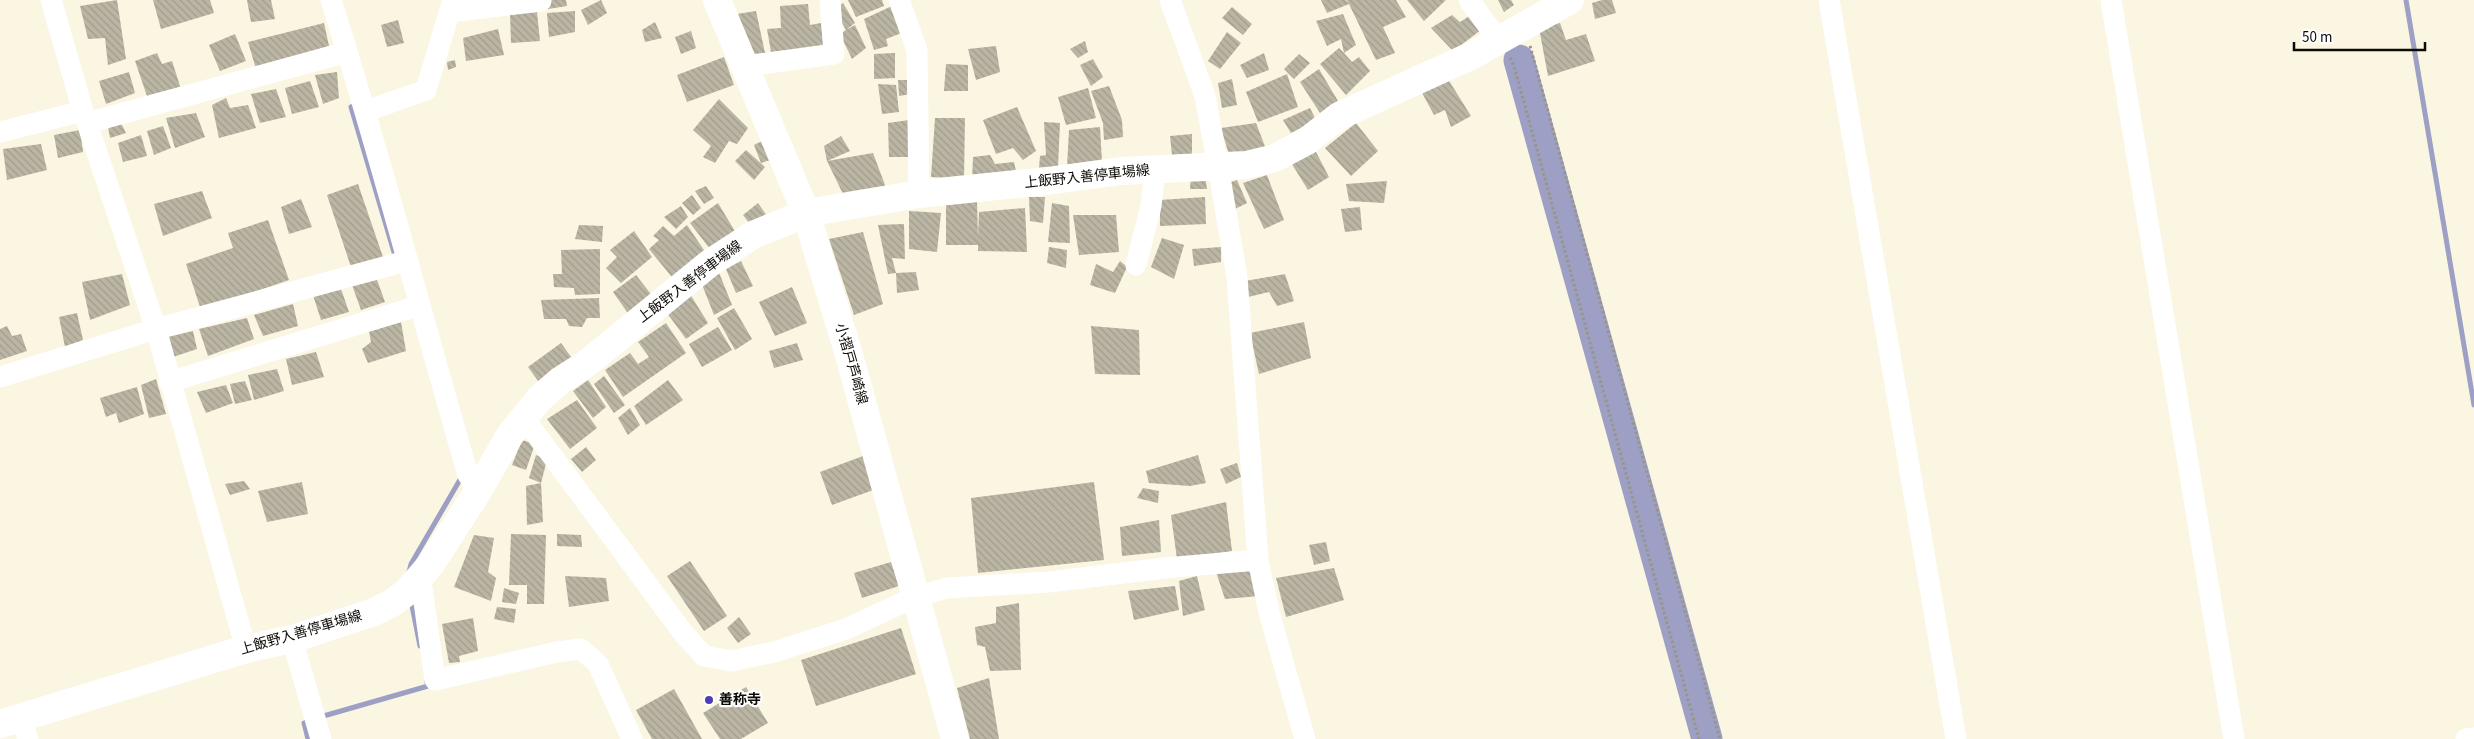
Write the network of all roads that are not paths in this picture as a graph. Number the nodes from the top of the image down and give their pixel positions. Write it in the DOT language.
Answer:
graph roads {
  1 [pos="51,0"];
  2 [pos="331,0"];
  3 [pos="717,0"];
  4 [pos="830,0"];
  5 [pos="899,0"];
  6 [pos="1170,0"];
  7 [pos="1469,0"];
  8 [pos="1570,0"];
  9 [pos="1829,0"];
  10 [pos="2112,0"];
  11 [pos="541,1"];
  12 [pos="451,6"];
  13 [pos="1499,41"];
  14 [pos="348,52"];
  15 [pos="746,66"];
  16 [pos="366,111"];
  17 [pos="85,117"];
  18 [pos="0,132"];
  19 [pos="1218,166"];
  20 [pos="1155,169"];
  21 [pos="919,194"];
  22 [pos="806,213"];
  23 [pos="406,261"];
  24 [pos="1136,264"];
  25 [pos="418,306"];
  26 [pos="156,329"];
  27 [pos="0,377"];
  28 [pos="170,382"];
  29 [pos="524,418"];
  30 [pos="478,491"];
  31 [pos="1258,560"];
  32 [pos="416,582"];
  33 [pos="915,597"];
  34 [pos="292,639"];
  35 [pos="246,649"];
  36 [pos="16,727"];
  37 [pos="2474,738"];
  38 [pos="321,739"];
  39 [pos="632,739"];
  40 [pos="955,739"];
  41 [pos="1305,739"];
  42 [pos="1956,739"];
  43 [pos="2234,739"];
  44 [pos="2466,739"];
  1 -- 17 [label="street"];
  2 -- 14 [label="street"];
  3 -- 15 [label="main road, 小摺戸芦崎線"];
  4 -- 15 [label="street"];
  5 -- 21 [label="street"];
  6 -- 19 [label="street"];
  7 -- 13 [label="street"];
  8 -- 13 [label="main road, 上飯野入善停車場線"];
  9 -- 42 [label="street"];
  10 -- 43 [label="street"];
  11 -- 12 [label="street"];
  12 -- 16 [label="street"];
  13 -- 19 [label="main road, 上飯野入善停車場線"];
  14 -- 16 [label="street"];
  14 -- 17 [label="street"];
  15 -- 22 [label="main road, 小摺戸芦崎線"];
  16 -- 23 [label="street"];
  17 -- 18 [label="street"];
  17 -- 26 [label="street"];
  19 -- 20 [label="main road, 上飯野入善停車場線"];
  19 -- 31 [label="street"];
  20 -- 21 [label="main road, 上飯野入善停車場線"];
  20 -- 24 [label="street"];
  21 -- 22 [label="main road, 上飯野入善停車場線"];
  22 -- 29 [label="main road, 上飯野入善停車場線"];
  22 -- 33 [label="main road, 小摺戸芦崎線"];
  23 -- 25 [label="street"];
  23 -- 26 [label="street"];
  25 -- 28 [label="street"];
  25 -- 30 [label="street"];
  26 -- 27 [label="street"];
  26 -- 28 [label="street"];
  28 -- 35 [label="street"];
  29 -- 30 [label="main road, 上飯野入善停車場線"];
  29 -- 33 [label="street"];
  30 -- 32 [label="main road, 上飯野入善停車場線"];
  31 -- 33 [label="street"];
  31 -- 41 [label="street"];
  32 -- 34 [label="main road, 上飯野入善停車場線"];
  32 -- 39 [label="street"];
  33 -- 40 [label="main road, 小摺戸芦崎線"];
  34 -- 35 [label="main road, 上飯野入善停車場線"];
  34 -- 38 [label="street"];
  35 -- 36 [label="main road, 上飯野入善停車場線"];
  37 -- 44 [label="street"];
}
